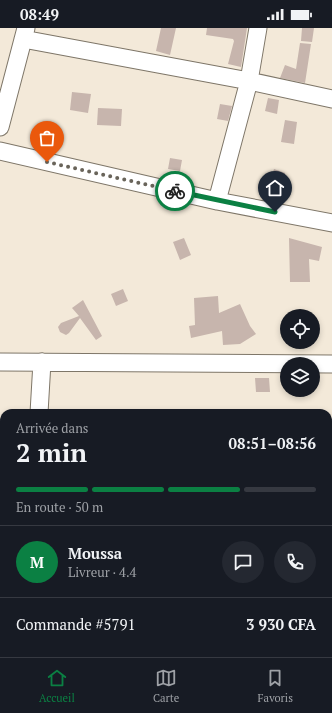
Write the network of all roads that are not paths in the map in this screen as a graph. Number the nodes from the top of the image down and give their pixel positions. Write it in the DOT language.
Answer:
graph roads {
  1 [pos="258,28"];
  2 [pos="24,34"];
  3 [pos="249,81"];
  4 [pos="332,99"];
  5 [pos="0,127"];
  6 [pos="0,151"];
  7 [pos="217,201"];
  8 [pos="332,223"];
  9 [pos="0,362"];
  10 [pos="42,362"];
  11 [pos="332,364"];
  12 [pos="39,409"];
  1 -- 3 [label="street"];
  2 -- 3 [label="street"];
  2 -- 5 [label="street"];
  3 -- 4 [label="street"];
  3 -- 7 [label="street"];
  6 -- 7 [label="street"];
  7 -- 8 [label="street"];
  9 -- 10 [label="street"];
  10 -- 11 [label="street"];
  10 -- 12 [label="street"];
}
